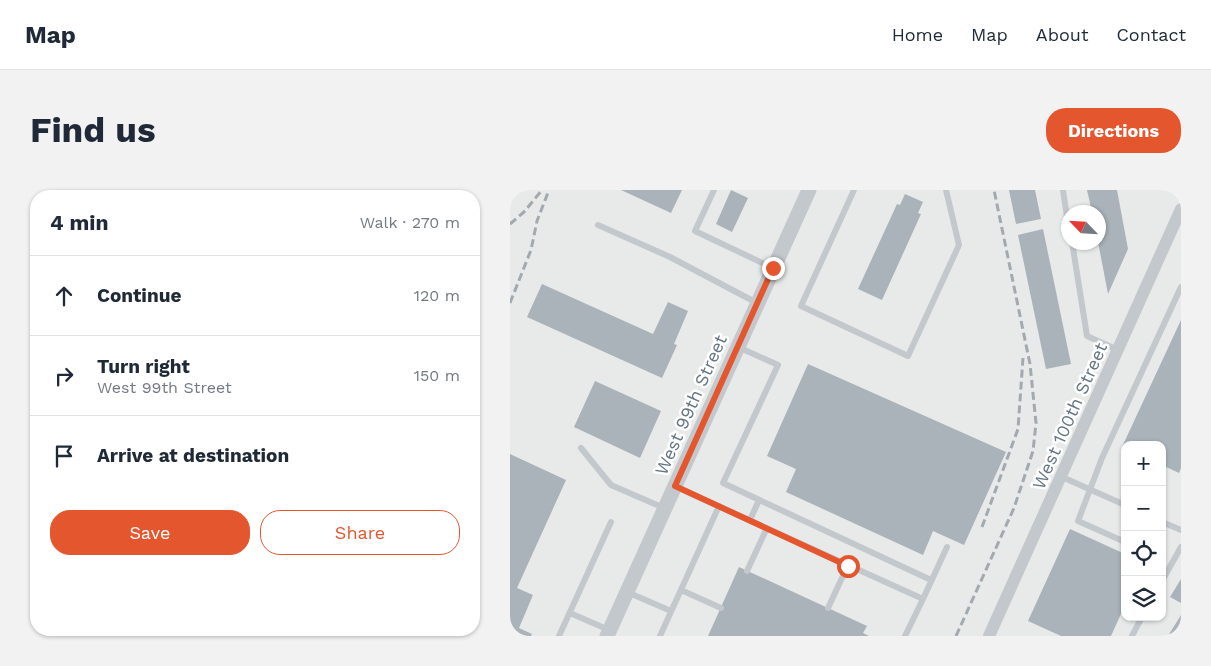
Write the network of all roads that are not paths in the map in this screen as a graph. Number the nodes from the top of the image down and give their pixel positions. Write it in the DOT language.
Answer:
graph roads {
  1 [pos="714,190"];
  2 [pos="809,190"];
  3 [pos="854,190"];
  4 [pos="946,190"];
  5 [pos="1063,190"];
  6 [pos="1065,205"];
  7 [pos="1180,215"];
  8 [pos="598,225"];
  9 [pos="1073,250"];
  10 [pos="773,268"];
  11 [pos="1181,287"];
  12 [pos="758,303"];
  13 [pos="738,347"];
  14 [pos="1118,350"];
  15 [pos="580,448"];
  16 [pos="1062,477"];
  17 [pos="675,486"];
  18 [pos="1090,490"];
  19 [pos="759,500"];
  20 [pos="1121,503"];
  21 [pos="719,506"];
  22 [pos="664,508"];
  23 [pos="750,520"];
  24 [pos="611,522"];
  25 [pos="1166,524"];
  26 [pos="767,528"];
  27 [pos="1181,530"];
  28 [pos="1121,540"];
  29 [pos="947,547"];
  30 [pos="1181,547"];
  31 [pos="848,566"];
  32 [pos="747,571"];
  33 [pos="1165,576"];
  34 [pos="931,580"];
  35 [pos="681,590"];
  36 [pos="627,592"];
  37 [pos="922,599"];
  38 [pos="721,608"];
  39 [pos="828,608"];
  40 [pos="671,611"];
  41 [pos="570,612"];
  42 [pos="1140,621"];
  43 [pos="608,633"];
  44 [pos="559,636"];
  45 [pos="660,636"];
  46 [pos="905,636"];
  47 [pos="989,636"];
  48 [pos="1132,636"];
  1 -- 10 [label="lane"];
  2 -- 10 [label="street, West 99th Street"];
  3 -- 4 [label="lane"];
  5 -- 6 [label="lane"];
  7 -- 14 [label="street, West 100th Street"];
  8 -- 12 [label="lane"];
  9 -- 14 [label="lane"];
  10 -- 12 [label="street, West 99th Street"];
  11 -- 18 [label="lane"];
  12 -- 13 [label="street, West 99th Street"];
  13 -- 17 [label="street, West 99th Street"];
  13 -- 19 [label="lane"];
  14 -- 16 [label="street, West 100th Street"];
  15 -- 22 [label="lane"];
  16 -- 18 [label="lane"];
  16 -- 47 [label="street, West 100th Street"];
  17 -- 21 [label="lane"];
  17 -- 22 [label="street, West 99th Street"];
  18 -- 20 [label="lane"];
  18 -- 28 [label="lane"];
  19 -- 23 [label="lane"];
  19 -- 34 [label="lane"];
  21 -- 23 [label="lane"];
  21 -- 35 [label="lane"];
  22 -- 36 [label="street, West 99th Street"];
  23 -- 26 [label="lane"];
  24 -- 41 [label="lane"];
  25 -- 27 [label="lane"];
  26 -- 31 [label="lane"];
  26 -- 32 [label="lane"];
  29 -- 34 [label="lane"];
  30 -- 33 [label="lane"];
  31 -- 37 [label="lane"];
  31 -- 39 [label="lane"];
  34 -- 37 [label="lane"];
  35 -- 38 [label="lane"];
  35 -- 40 [label="lane"];
  36 -- 40 [label="lane"];
  36 -- 43 [label="street, West 99th Street"];
  37 -- 46 [label="lane"];
  40 -- 45 [label="lane"];
  41 -- 43 [label="lane"];
  41 -- 44 [label="lane"];
  42 -- 48 [label="lane"];
}
